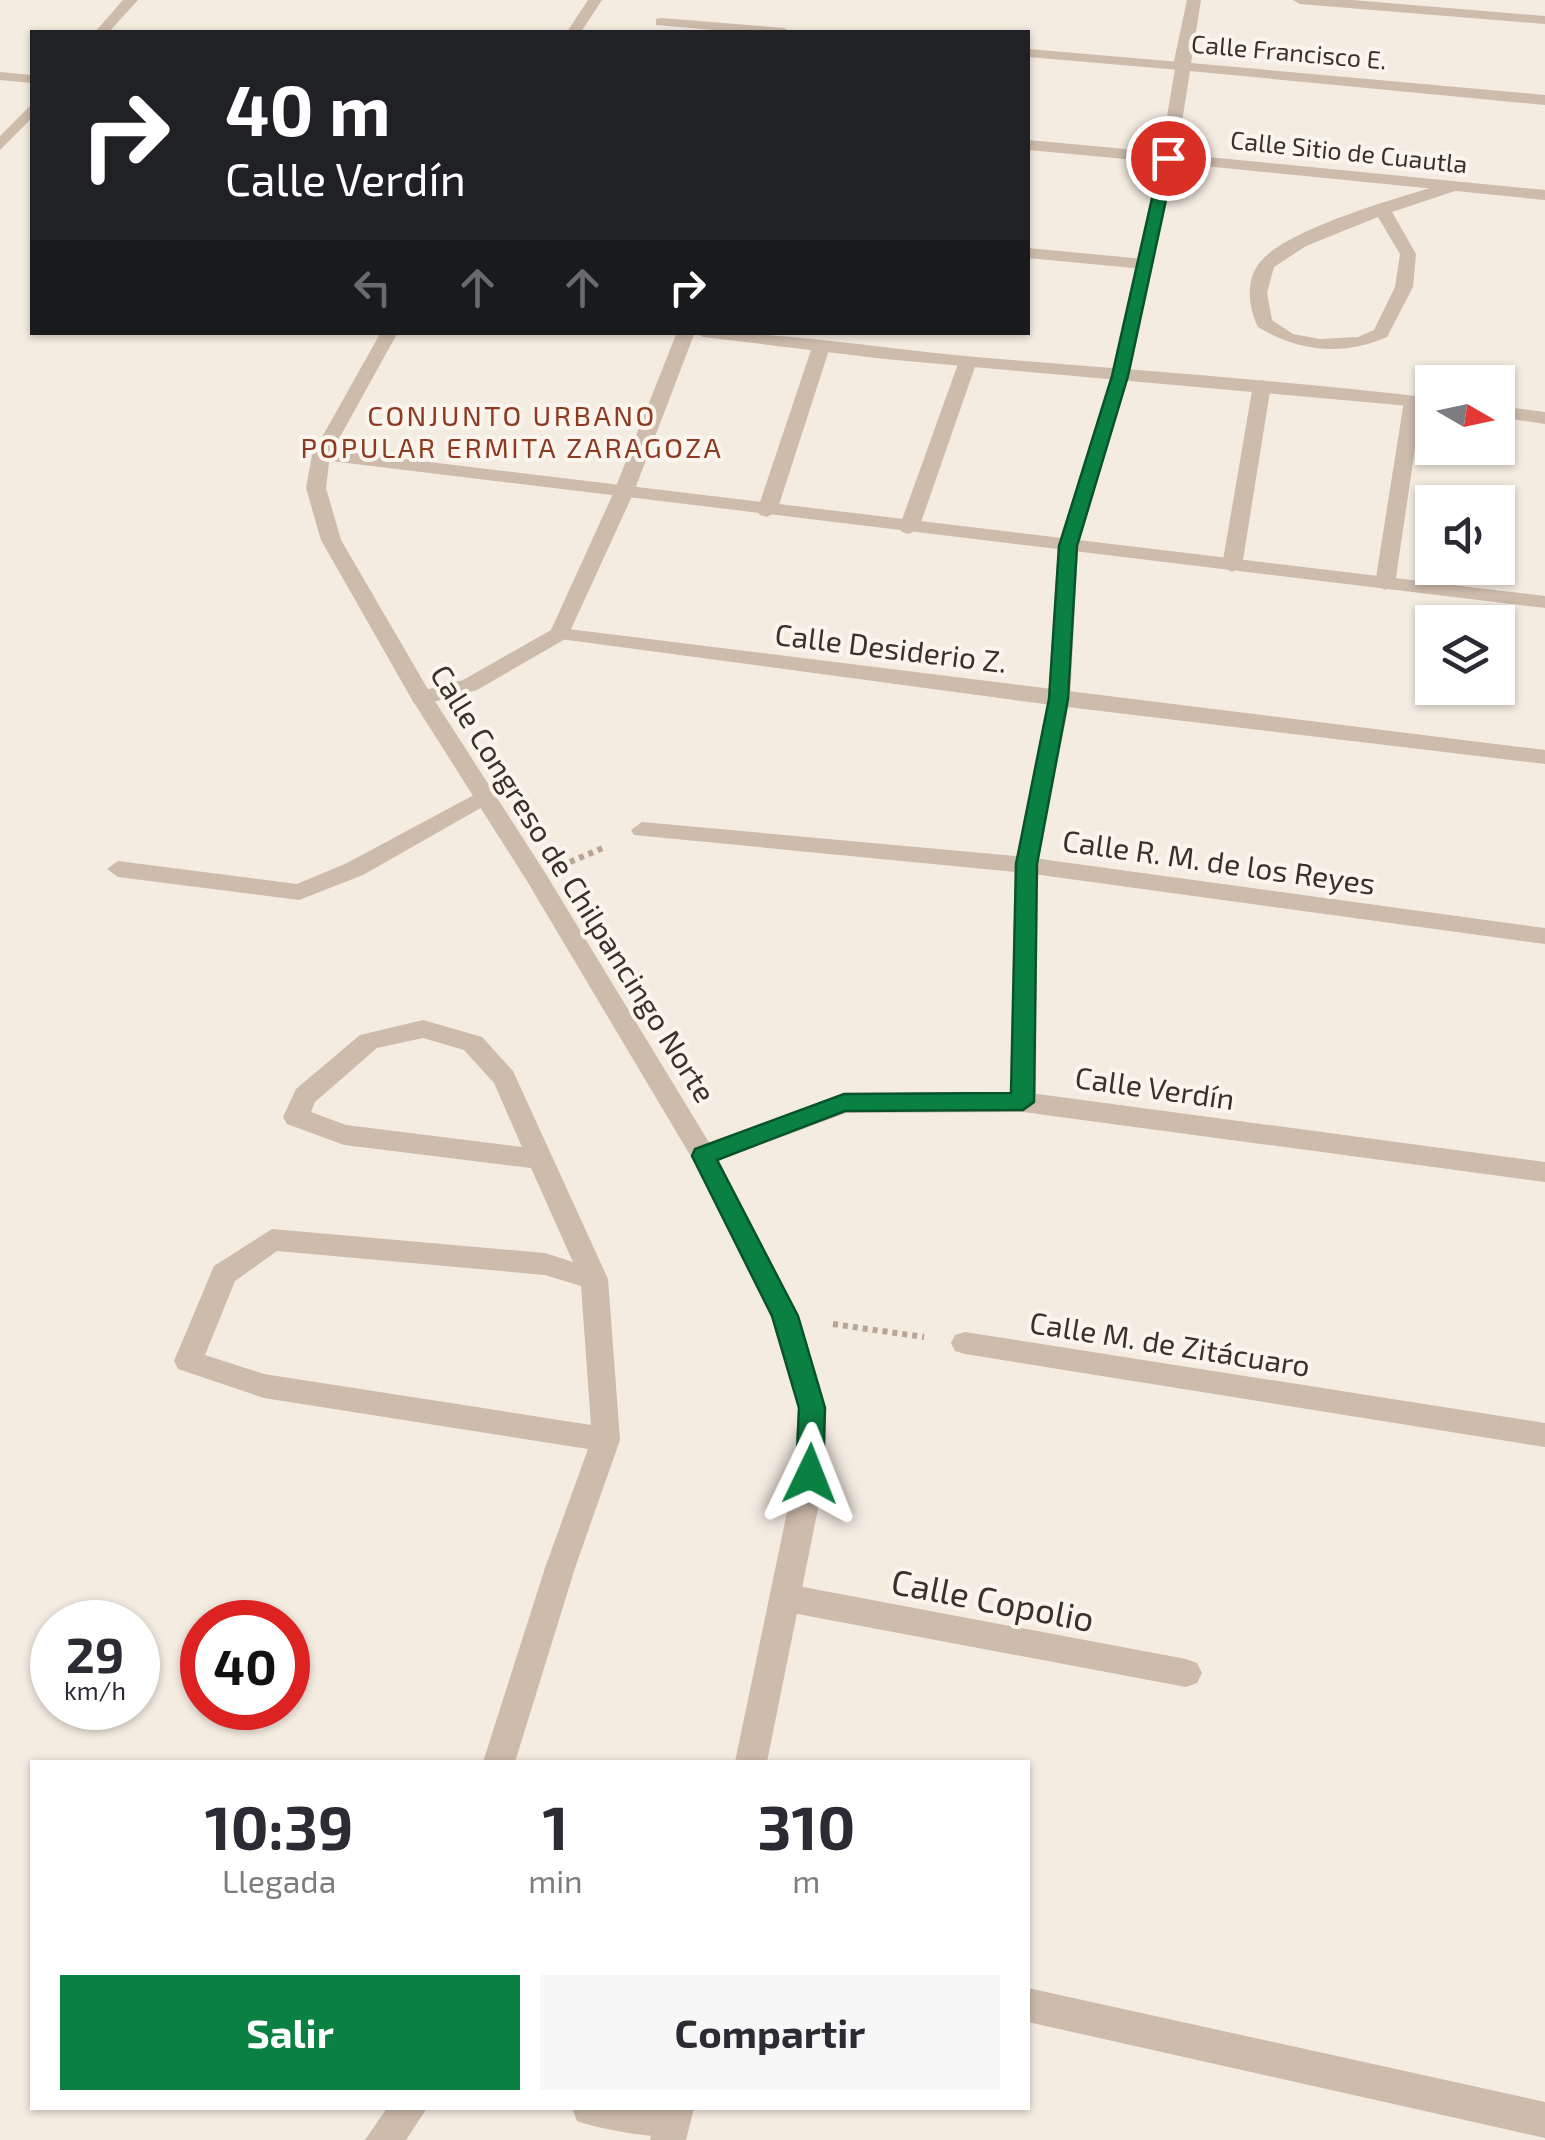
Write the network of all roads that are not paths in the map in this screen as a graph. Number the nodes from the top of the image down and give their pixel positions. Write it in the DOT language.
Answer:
graph roads {
  1 [pos="131,0"];
  2 [pos="594,0"];
  3 [pos="1194,0"];
  4 [pos="1300,0"];
  5 [pos="1545,20"];
  6 [pos="661,22"];
  7 [pos="104,30"];
  8 [pos="575,30"];
  9 [pos="759,30"];
  10 [pos="1030,53"];
  11 [pos="1180,66"];
  12 [pos="0,76"];
  13 [pos="30,79"];
  14 [pos="1545,100"];
  15 [pos="30,111"];
  16 [pos="0,145"];
  17 [pos="1030,145"];
  18 [pos="1168,158"];
  19 [pos="1452,187"];
  20 [pos="1545,195"];
  21 [pos="1383,210"];
  22 [pos="1030,253"];
  23 [pos="1144,264"];
  24 [pos="388,335"];
  25 [pos="685,335"];
  26 [pos="722,335"];
  27 [pos="820,350"];
  28 [pos="966,364"];
  29 [pos="1120,376"];
  30 [pos="1262,385"];
  31 [pos="1415,401"];
  32 [pos="1515,414"];
  33 [pos="1545,418"];
  34 [pos="1415,440"];
  35 [pos="321,455"];
  36 [pos="623,494"];
  37 [pos="767,511"];
  38 [pos="910,528"];
  39 [pos="1068,546"];
  40 [pos="1232,566"];
  41 [pos="1385,584"];
  42 [pos="1545,602"];
  43 [pos="560,634"];
  44 [pos="422,698"];
  45 [pos="1059,699"];
  46 [pos="1545,757"];
  47 [pos="485,796"];
  48 [pos="642,830"];
  49 [pos="1026,864"];
  50 [pos="118,869"];
  51 [pos="1545,936"];
  52 [pos="1023,1102"];
  53 [pos="704,1156"];
  54 [pos="540,1159"];
  55 [pos="1545,1172"];
  56 [pos="594,1278"];
  57 [pos="965,1343"];
  58 [pos="1545,1435"];
  59 [pos="606,1440"];
  60 [pos="787,1598"];
  61 [pos="1186,1673"];
  62 [pos="500,1760"];
  63 [pos="751,1760"];
  64 [pos="1030,2004"];
  65 [pos="407,2110"];
  66 [pos="601,2110"];
  67 [pos="1545,2120"];
  68 [pos="672,2123"];
  69 [pos="382,2140"];
  1 -- 7 [label="street"];
  2 -- 8 [label="street"];
  3 -- 11 [label="street"];
  4 -- 5 [label="street"];
  6 -- 9 [label="street"];
  10 -- 11 [label="street, Calle Francisco E."];
  11 -- 14 [label="street, Calle Francisco E."];
  11 -- 18 [label="street"];
  12 -- 13 [label="street"];
  15 -- 16 [label="street"];
  17 -- 18 [label="street, Calle Sitio de Cuautla"];
  18 -- 19 [label="street, Calle Sitio de Cuautla"];
  18 -- 23 [label="street"];
  19 -- 20 [label="street, Calle Sitio de Cuautla"];
  19 -- 21 [label="street"];
  21 -- 21 [label="street"];
  22 -- 23 [label="street"];
  23 -- 29 [label="street"];
  24 -- 35 [label="street, Calle Congreso de Chilpancingo Norte"];
  25 -- 36 [label="street"];
  26 -- 27 [label="street"];
  27 -- 28 [label="street"];
  27 -- 37 [label="street"];
  28 -- 29 [label="street"];
  28 -- 38 [label="street"];
  29 -- 30 [label="street"];
  29 -- 39 [label="street"];
  30 -- 31 [label="street"];
  30 -- 40 [label="street"];
  32 -- 33 [label="street"];
  34 -- 41 [label="street"];
  35 -- 36 [label="street"];
  35 -- 44 [label="street, Calle Congreso de Chilpancingo Norte"];
  36 -- 37 [label="street"];
  36 -- 43 [label="street"];
  37 -- 38 [label="street"];
  38 -- 39 [label="street"];
  39 -- 40 [label="street"];
  39 -- 45 [label="street"];
  40 -- 41 [label="street"];
  41 -- 42 [label="street"];
  43 -- 44 [label="street"];
  43 -- 45 [label="street, Calle Desiderio Z."];
  44 -- 47 [label="street, Calle Congreso de Chilpancingo Norte"];
  45 -- 46 [label="street, Calle Desiderio Z."];
  45 -- 49 [label="street"];
  47 -- 50 [label="street"];
  47 -- 53 [label="street, Calle Congreso de Chilpancingo Norte"];
  48 -- 49 [label="street, Calle R. M. de los Reyes"];
  49 -- 51 [label="street, Calle R. M. de los Reyes"];
  49 -- 52 [label="street"];
  52 -- 53 [label="street, Calle Verdín"];
  52 -- 55 [label="street, Calle Verdín"];
  53 -- 60 [label="street, Calle Congreso de Chilpancingo Norte"];
  54 -- 54 [label="street"];
  54 -- 56 [label="street"];
  56 -- 59 [label="street"];
  56 -- 59 [label="street"];
  57 -- 58 [label="street, Calle M. de Zitácuaro"];
  59 -- 62 [label="street"];
  60 -- 61 [label="street, Calle Copolio"];
  60 -- 63 [label="street, Calle Congreso de Chilpancingo Norte"];
  64 -- 67 [label="street"];
  65 -- 69 [label="street"];
  66 -- 68 [label="street"];
}
